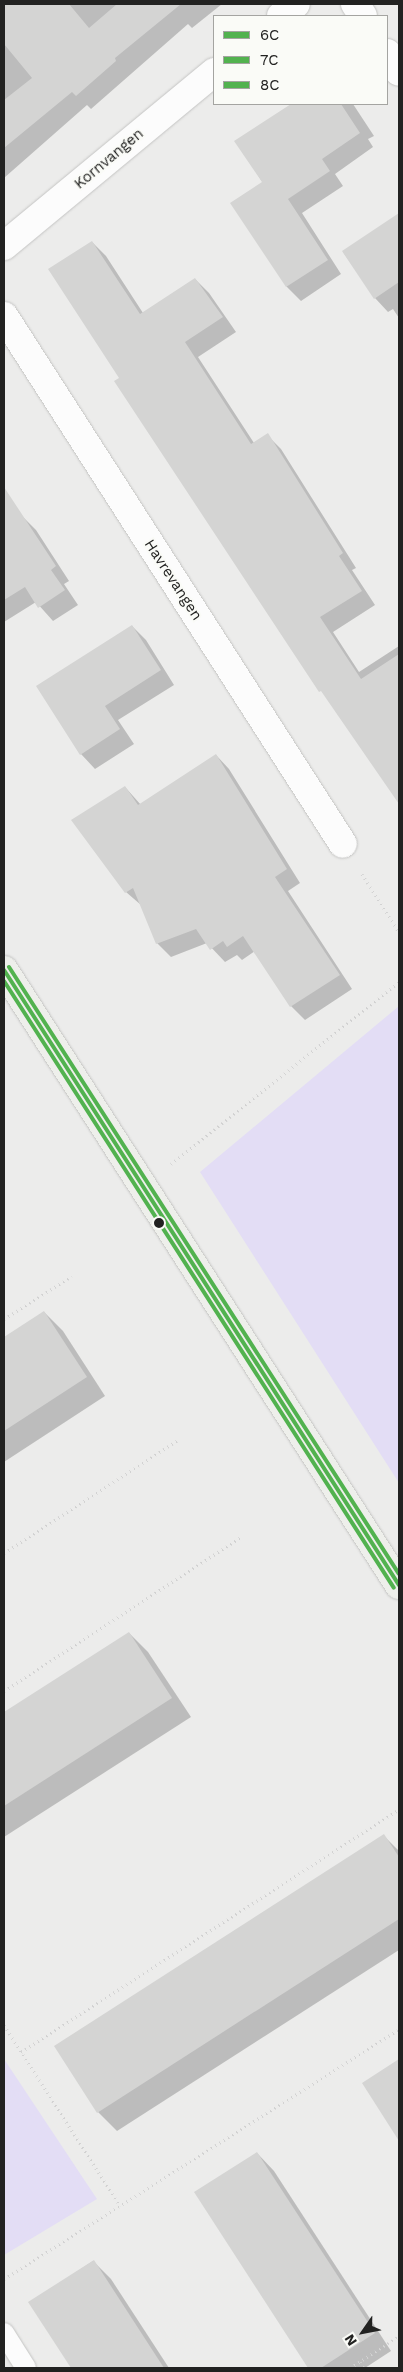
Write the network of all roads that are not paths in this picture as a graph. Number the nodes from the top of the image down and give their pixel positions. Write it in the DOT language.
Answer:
graph roads {
  1 [pos="296,4"];
  2 [pos="354,4"];
  3 [pos="282,15"];
  4 [pos="362,15"];
  5 [pos="388,55"];
  6 [pos="399,72"];
  7 [pos="213,73"];
  8 [pos="4,246"];
  9 [pos="4,316"];
  10 [pos="343,844"];
  11 [pos="4,970"];
  12 [pos="399,1585"];
  13 [pos="4,2333"];
  14 [pos="26,2368"];
  1 -- 3 [label="street"];
  2 -- 4 [label="street"];
  5 -- 6 [label="street"];
  7 -- 8 [label="street, Kornvangen"];
  9 -- 10 [label="street, Havrevangen"];
  11 -- 12 [label="street"];
  13 -- 14 [label="lane"];
}
